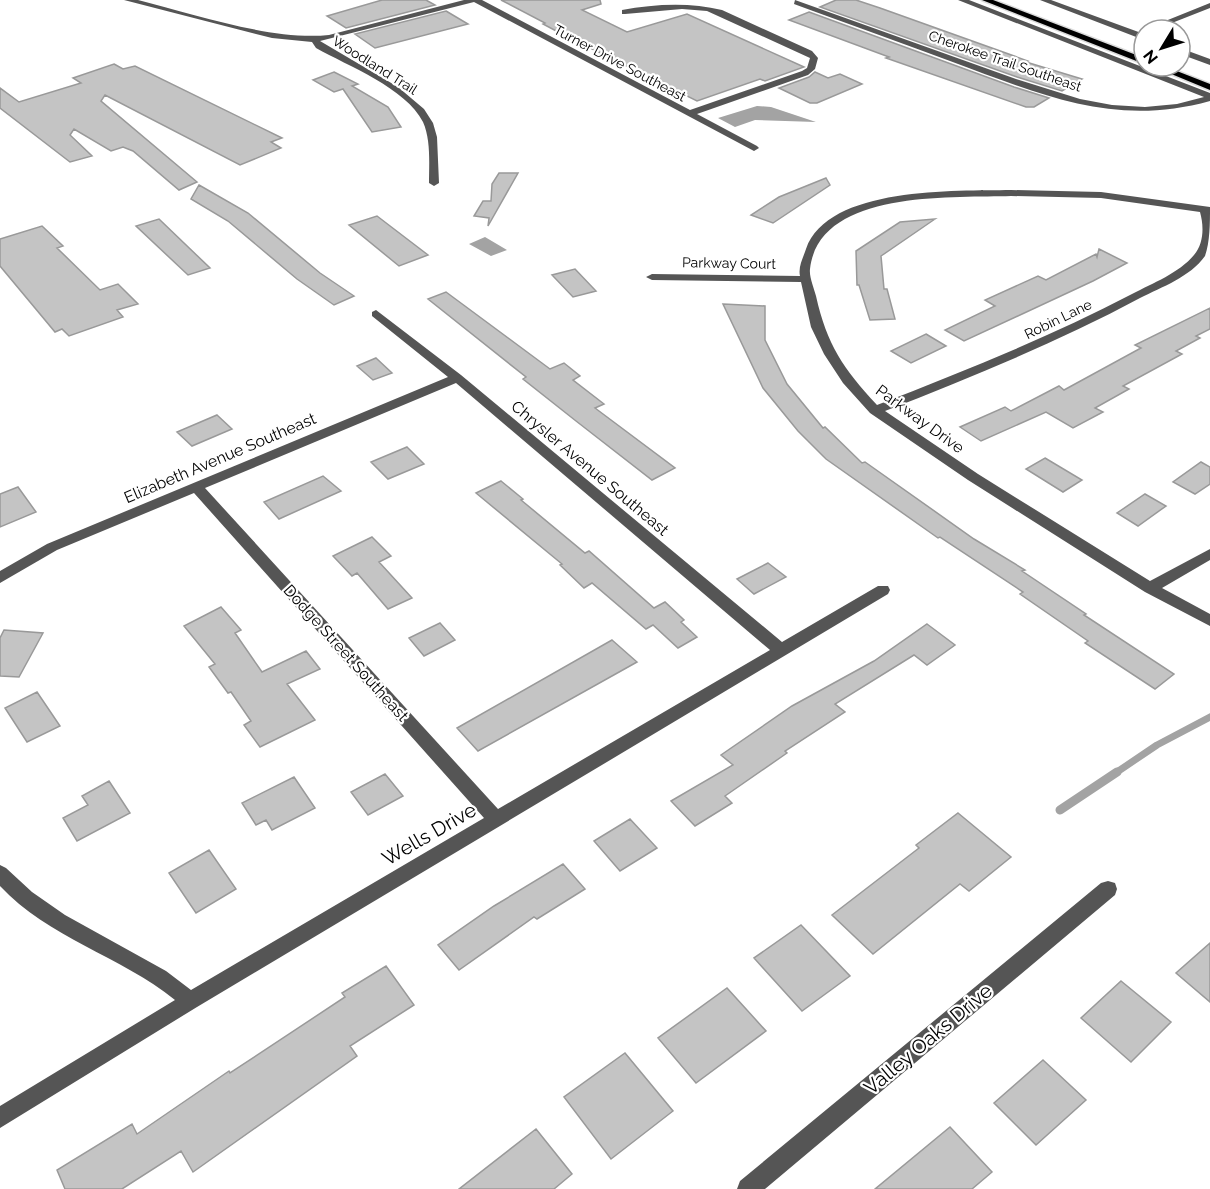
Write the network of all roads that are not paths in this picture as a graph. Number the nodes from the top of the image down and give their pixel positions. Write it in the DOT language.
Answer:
graph roads {
  1 [pos="128,0"];
  2 [pos="962,0"];
  3 [pos="1006,0"];
  4 [pos="1044,0"];
  5 [pos="470,1"];
  6 [pos="797,2"];
  7 [pos="980,2"];
  8 [pos="1210,5"];
  9 [pos="625,12"];
  10 [pos="1179,18"];
  11 [pos="1132,29"];
  12 [pos="315,40"];
  13 [pos="1132,48"];
  14 [pos="1192,55"];
  15 [pos="1132,58"];
  16 [pos="1210,62"];
  17 [pos="1192,72"];
  18 [pos="1187,78"];
  19 [pos="1210,79"];
  20 [pos="1210,87"];
  21 [pos="1210,97"];
  22 [pos="688,114"];
  23 [pos="754,148"];
  24 [pos="434,183"];
  25 [pos="1207,209"];
  26 [pos="652,277"];
  27 [pos="805,279"];
  28 [pos="376,314"];
  29 [pos="457,378"];
  30 [pos="874,410"];
  31 [pos="195,486"];
  32 [pos="1210,554"];
  33 [pos="0,578"];
  34 [pos="1150,588"];
  35 [pos="883,590"];
  36 [pos="1210,621"];
  37 [pos="781,650"];
  38 [pos="496,820"];
  39 [pos="0,873"];
  40 [pos="1108,889"];
  41 [pos="189,1001"];
  42 [pos="0,1118"];
  43 [pos="748,1189"];
  1 -- 12 [label="street"];
  2 -- 7 [label="street"];
  3 -- 13 [label="main road"];
  4 -- 11 [label="street"];
  5 -- 12 [label="street"];
  5 -- 22 [label="street, Turner Drive Southeast"];
  6 -- 21 [label="street, Cherokee Trail Southeast"];
  7 -- 15 [label="main road"];
  7 -- 21 [label="street"];
  8 -- 10 [label="street"];
  9 -- 22 [label="street"];
  12 -- 24 [label="street, Woodland Trail"];
  14 -- 16 [label="street"];
  17 -- 19 [label="main road"];
  18 -- 20 [label="main road"];
  22 -- 23 [label="street, Turner Drive Southeast"];
  25 -- 27 [label="street, Parkway Drive"];
  25 -- 30 [label="street, Robin Lane"];
  26 -- 27 [label="street, Parkway Court"];
  27 -- 30 [label="street, Parkway Drive"];
  28 -- 29 [label="street, Chrysler Avenue Southeast"];
  29 -- 31 [label="street, Elizabeth Avenue Southeast"];
  29 -- 37 [label="street, Chrysler Avenue Southeast"];
  30 -- 34 [label="street, Parkway Drive"];
  31 -- 33 [label="street, Elizabeth Avenue Southeast"];
  31 -- 38 [label="street, Dodge Street Southeast"];
  32 -- 34 [label="street"];
  34 -- 36 [label="street, Parkway Drive"];
  35 -- 37 [label="street, Wells Drive"];
  37 -- 38 [label="street, Wells Drive"];
  38 -- 41 [label="street, Wells Drive"];
  39 -- 41 [label="street"];
  40 -- 43 [label="street, Valley Oaks Drive"];
  41 -- 42 [label="street, Wells Drive"];
}
